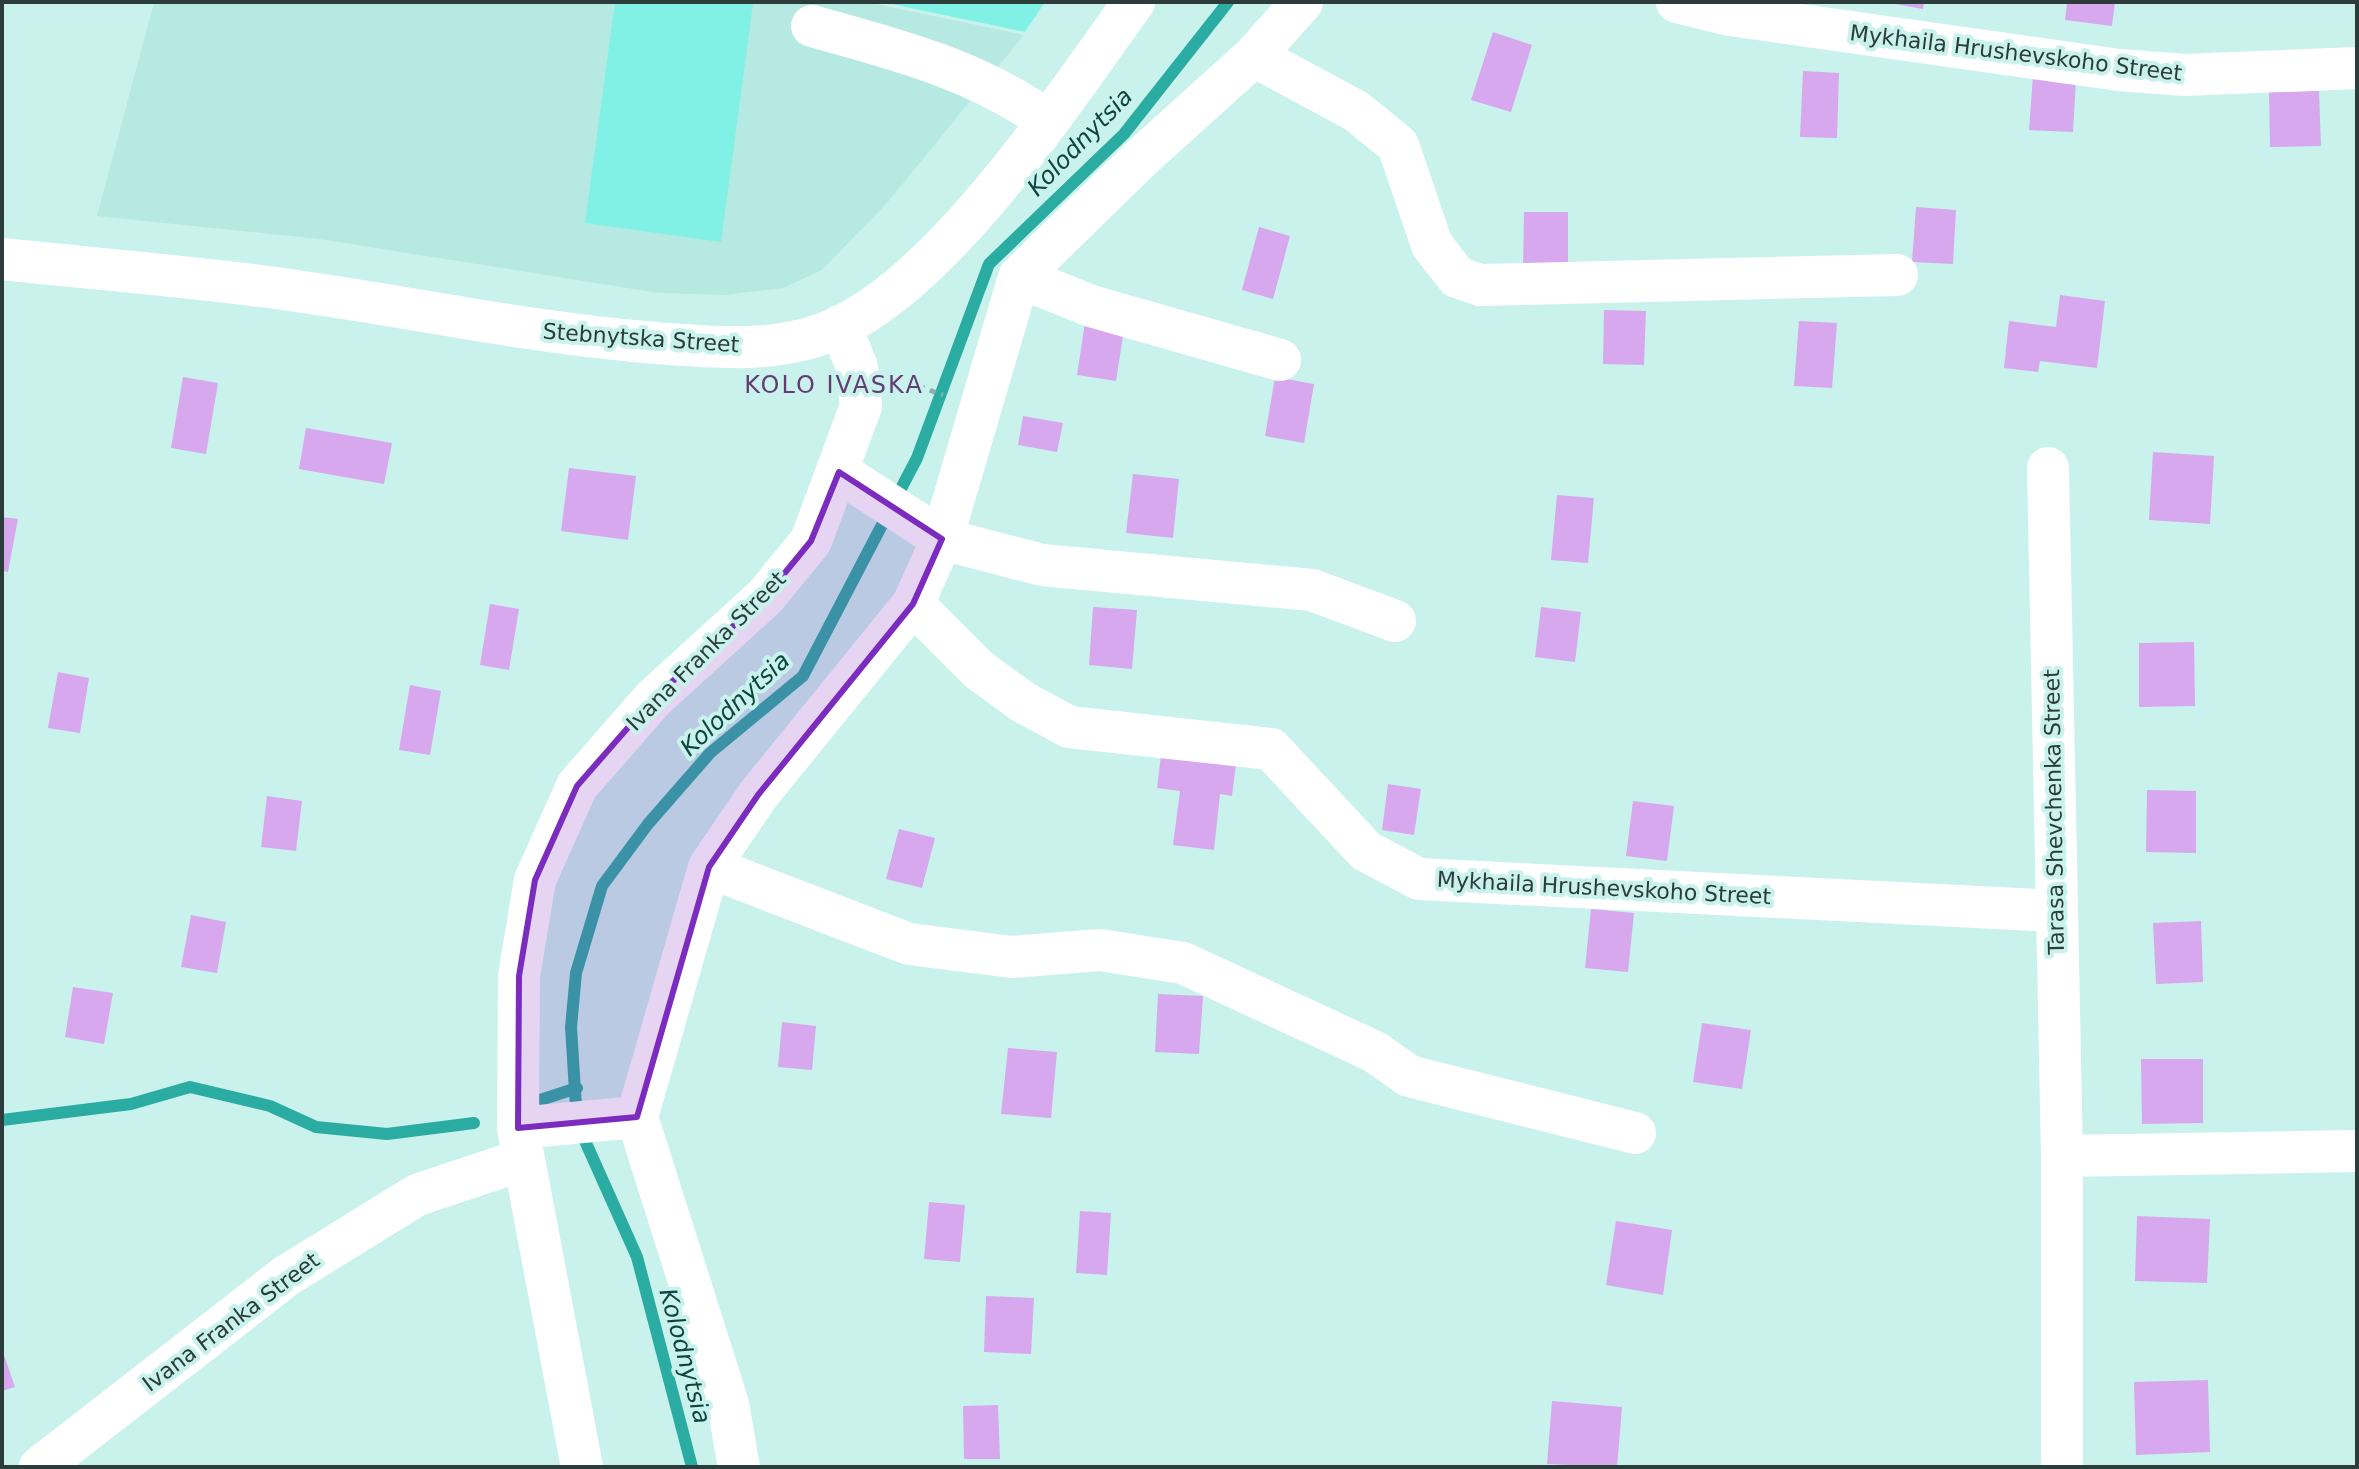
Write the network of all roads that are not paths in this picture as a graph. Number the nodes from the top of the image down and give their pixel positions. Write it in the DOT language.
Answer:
graph roads {
  1 [pos="1134,2"];
  2 [pos="1302,2"];
  3 [pos="1677,2"];
  4 [pos="812,26"];
  5 [pos="1254,56"];
  6 [pos="2357,68"];
  7 [pos="1048,121"];
  8 [pos="2,259"];
  9 [pos="1897,275"];
  10 [pos="1019,277"];
  11 [pos="840,326"];
  12 [pos="1280,360"];
  13 [pos="2048,468"];
  14 [pos="839,472"];
  15 [pos="942,539"];
  16 [pos="913,604"];
  17 [pos="1395,621"];
  18 [pos="709,867"];
  19 [pos="2056,911"];
  20 [pos="637,1117"];
  21 [pos="1635,1133"];
  22 [pos="520,1144"];
  23 [pos="2357,1151"];
  24 [pos="2062,1156"];
  25 [pos="40,1467"];
  26 [pos="582,1467"];
  27 [pos="739,1467"];
  28 [pos="2062,1467"];
  1 -- 7 [label="street, Stebnytska Street"];
  2 -- 5 [label="street"];
  3 -- 6 [label="street, Mykhaila Hrushevskoho Street"];
  4 -- 7 [label="street"];
  5 -- 9 [label="street"];
  5 -- 10 [label="street"];
  7 -- 11 [label="street, Stebnytska Street"];
  8 -- 11 [label="street, Stebnytska Street"];
  10 -- 12 [label="street"];
  10 -- 15 [label="street"];
  11 -- 14 [label="street, Ivana Franka Street"];
  13 -- 19 [label="street, Tarasa Shevchenka Street"];
  14 -- 15 [label="street"];
  14 -- 22 [label="street, Ivana Franka Street"];
  15 -- 16 [label="street"];
  15 -- 17 [label="street"];
  16 -- 18 [label="street"];
  16 -- 19 [label="street, Mykhaila Hrushevskoho Street"];
  18 -- 20 [label="street"];
  18 -- 21 [label="street"];
  19 -- 24 [label="street, Tarasa Shevchenka Street"];
  20 -- 22 [label="street"];
  20 -- 27 [label="street"];
  22 -- 25 [label="street, Ivana Franka Street"];
  22 -- 26 [label="street, Ivana Franka Street"];
  23 -- 24 [label="street"];
  24 -- 28 [label="street, Tarasa Shevchenka Street"];
}
